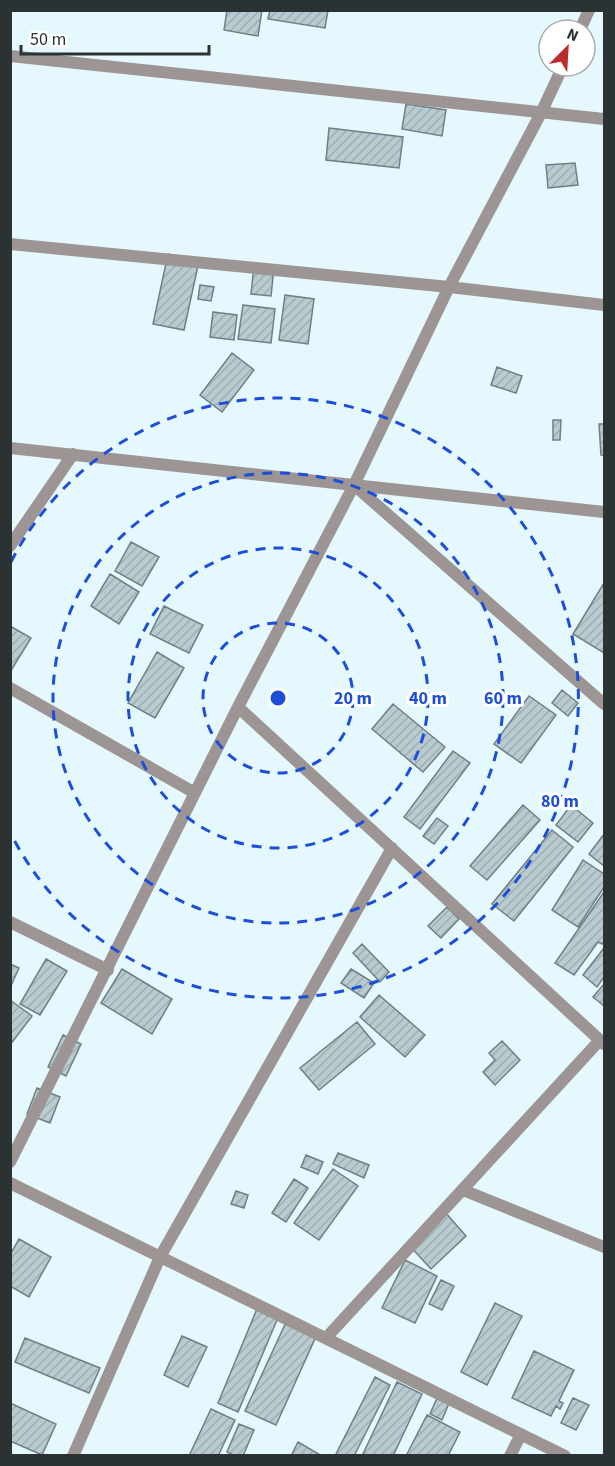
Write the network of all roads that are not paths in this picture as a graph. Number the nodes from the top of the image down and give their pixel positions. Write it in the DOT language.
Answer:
graph roads {
  1 [pos="10,56"];
  2 [pos="557,78"];
  3 [pos="541,113"];
  4 [pos="604,119"];
  5 [pos="10,244"];
  6 [pos="449,287"];
  7 [pos="604,305"];
  8 [pos="10,448"];
  9 [pos="73,454"];
  10 [pos="354,485"];
  11 [pos="604,512"];
  12 [pos="10,546"];
  13 [pos="10,688"];
  14 [pos="604,704"];
  15 [pos="238,707"];
  16 [pos="195,793"];
  17 [pos="392,848"];
  18 [pos="10,922"];
  19 [pos="108,970"];
  20 [pos="602,1042"];
  21 [pos="10,1162"];
  22 [pos="10,1183"];
  23 [pos="463,1190"];
  24 [pos="604,1247"];
  25 [pos="160,1257"];
  26 [pos="326,1338"];
  27 [pos="520,1434"];
  28 [pos="75,1455"];
  29 [pos="510,1455"];
  30 [pos="565,1455"];
  1 -- 3 [label="street"];
  2 -- 3 [label="street"];
  3 -- 4 [label="street"];
  3 -- 6 [label="street"];
  5 -- 6 [label="street"];
  6 -- 7 [label="street"];
  6 -- 10 [label="street"];
  8 -- 9 [label="street"];
  9 -- 10 [label="street"];
  9 -- 12 [label="street"];
  10 -- 11 [label="street"];
  10 -- 14 [label="street"];
  10 -- 15 [label="street"];
  13 -- 16 [label="street"];
  15 -- 16 [label="street"];
  15 -- 17 [label="street"];
  16 -- 19 [label="street"];
  17 -- 20 [label="street"];
  17 -- 25 [label="street"];
  18 -- 19 [label="street"];
  19 -- 21 [label="street"];
  20 -- 23 [label="street"];
  22 -- 25 [label="street"];
  23 -- 24 [label="street"];
  23 -- 26 [label="street"];
  25 -- 26 [label="street"];
  25 -- 28 [label="street"];
  26 -- 27 [label="street"];
  27 -- 29 [label="street"];
  27 -- 30 [label="street"];
}
